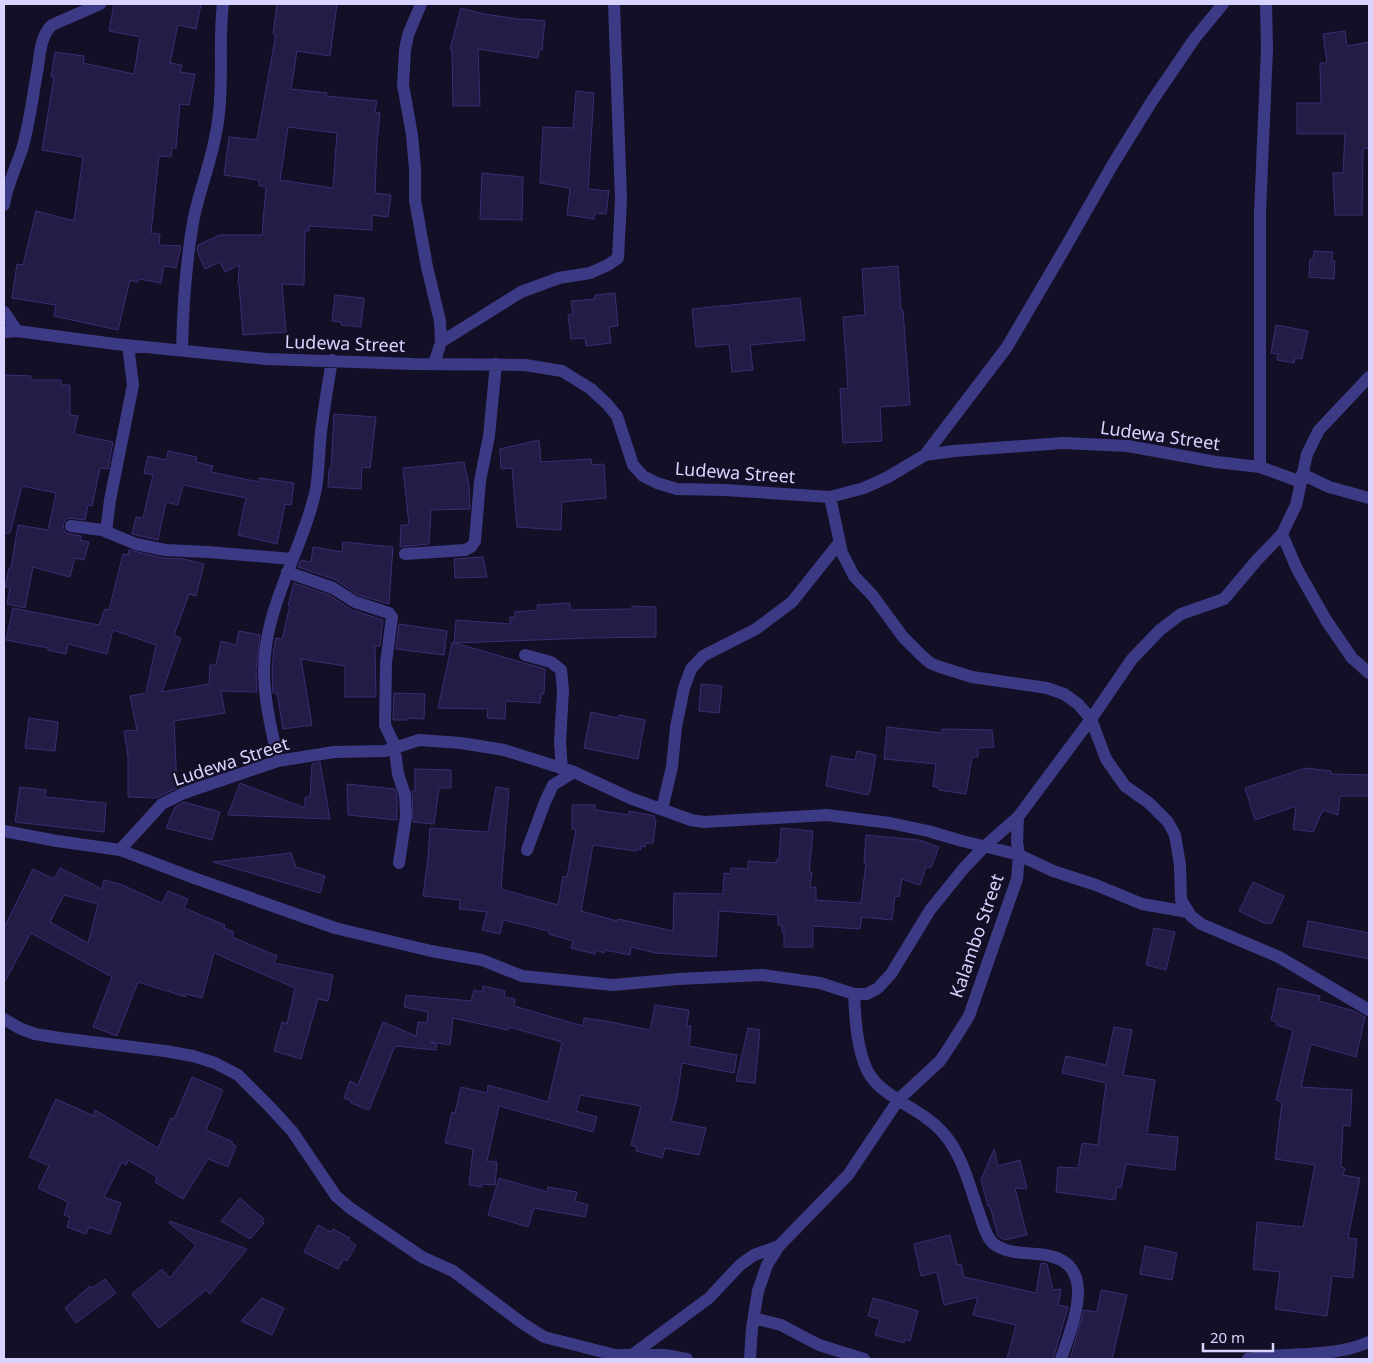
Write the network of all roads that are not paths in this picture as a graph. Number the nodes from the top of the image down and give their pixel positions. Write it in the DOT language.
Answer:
graph roads {
  1 [pos="100,4"];
  2 [pos="223,4"];
  3 [pos="421,4"];
  4 [pos="614,4"];
  5 [pos="1223,4"];
  6 [pos="1266,4"];
  7 [pos="4,205"];
  8 [pos="4,312"];
  9 [pos="10,331"];
  10 [pos="441,342"];
  11 [pos="128,345"];
  12 [pos="182,349"];
  13 [pos="332,360"];
  14 [pos="434,364"];
  15 [pos="496,364"];
  16 [pos="1369,377"];
  17 [pos="925,456"];
  18 [pos="1260,467"];
  19 [pos="1302,478"];
  20 [pos="830,497"];
  21 [pos="1369,498"];
  22 [pos="71,526"];
  23 [pos="106,532"];
  24 [pos="1282,534"];
  25 [pos="839,543"];
  26 [pos="405,554"];
  27 [pos="292,559"];
  28 [pos="287,572"];
  29 [pos="525,656"];
  30 [pos="1369,672"];
  31 [pos="1091,718"];
  32 [pos="393,749"];
  33 [pos="278,761"];
  34 [pos="568,771"];
  35 [pos="662,809"];
  36 [pos="1018,817"];
  37 [pos="4,831"];
  38 [pos="985,846"];
  39 [pos="120,850"];
  40 [pos="528,850"];
  41 [pos="1019,855"];
  42 [pos="399,863"];
  43 [pos="1188,912"];
  44 [pos="854,994"];
  45 [pos="1369,1010"];
  46 [pos="4,1019"];
  47 [pos="899,1099"];
  48 [pos="779,1246"];
  49 [pos="754,1318"];
  50 [pos="1369,1342"];
  51 [pos="632,1355"];
  52 [pos="612,1357"];
  53 [pos="687,1359"];
  54 [pos="750,1359"];
  55 [pos="864,1359"];
  56 [pos="1061,1359"];
  57 [pos="1248,1359"];
  1 -- 7 [label="street"];
  2 -- 12 [label="street"];
  3 -- 10 [label="street"];
  4 -- 10 [label="street"];
  5 -- 17 [label="street"];
  6 -- 18 [label="street"];
  8 -- 9 [label="street"];
  9 -- 11 [label="street, Ludewa Street"];
  10 -- 14 [label="street"];
  11 -- 12 [label="street, Ludewa Street"];
  11 -- 23 [label="street"];
  12 -- 13 [label="street, Ludewa Street"];
  13 -- 14 [label="street, Ludewa Street"];
  13 -- 27 [label="street"];
  14 -- 15 [label="street, Ludewa Street"];
  15 -- 20 [label="street, Ludewa Street"];
  15 -- 26 [label="street"];
  16 -- 19 [label="street"];
  17 -- 18 [label="street, Ludewa Street"];
  17 -- 20 [label="street, Ludewa Street"];
  18 -- 19 [label="street, Ludewa Street"];
  19 -- 21 [label="street, Ludewa Street"];
  19 -- 24 [label="street"];
  20 -- 25 [label="street"];
  22 -- 23 [label="street"];
  23 -- 27 [label="street"];
  24 -- 30 [label="street"];
  24 -- 31 [label="street"];
  25 -- 31 [label="street"];
  25 -- 35 [label="street"];
  27 -- 28 [label="street"];
  28 -- 32 [label="street"];
  28 -- 33 [label="street"];
  29 -- 34 [label="street"];
  31 -- 36 [label="street"];
  31 -- 43 [label="street"];
  32 -- 33 [label="street, Ludewa Street"];
  32 -- 34 [label="street, Ludewa Street"];
  32 -- 42 [label="street"];
  33 -- 39 [label="street, Ludewa Street"];
  34 -- 35 [label="street, Ludewa Street"];
  34 -- 40 [label="street"];
  35 -- 38 [label="street, Ludewa Street"];
  36 -- 38 [label="street"];
  36 -- 41 [label="street, Kalambo Street"];
  37 -- 39 [label="street"];
  38 -- 41 [label="street, Ludewa Street"];
  38 -- 44 [label="street"];
  39 -- 44 [label="street"];
  41 -- 43 [label="street, Ludewa Street"];
  41 -- 47 [label="street, Kalambo Street"];
  43 -- 45 [label="street"];
  44 -- 47 [label="street"];
  46 -- 52 [label="street"];
  47 -- 48 [label="street, Kalambo Street"];
  47 -- 56 [label="street"];
  48 -- 49 [label="street, Kalambo Street"];
  48 -- 51 [label="street"];
  49 -- 54 [label="street, Kalambo Street"];
  49 -- 55 [label="street"];
  50 -- 57 [label="street"];
  51 -- 52 [label="street"];
  51 -- 53 [label="street"];
}
